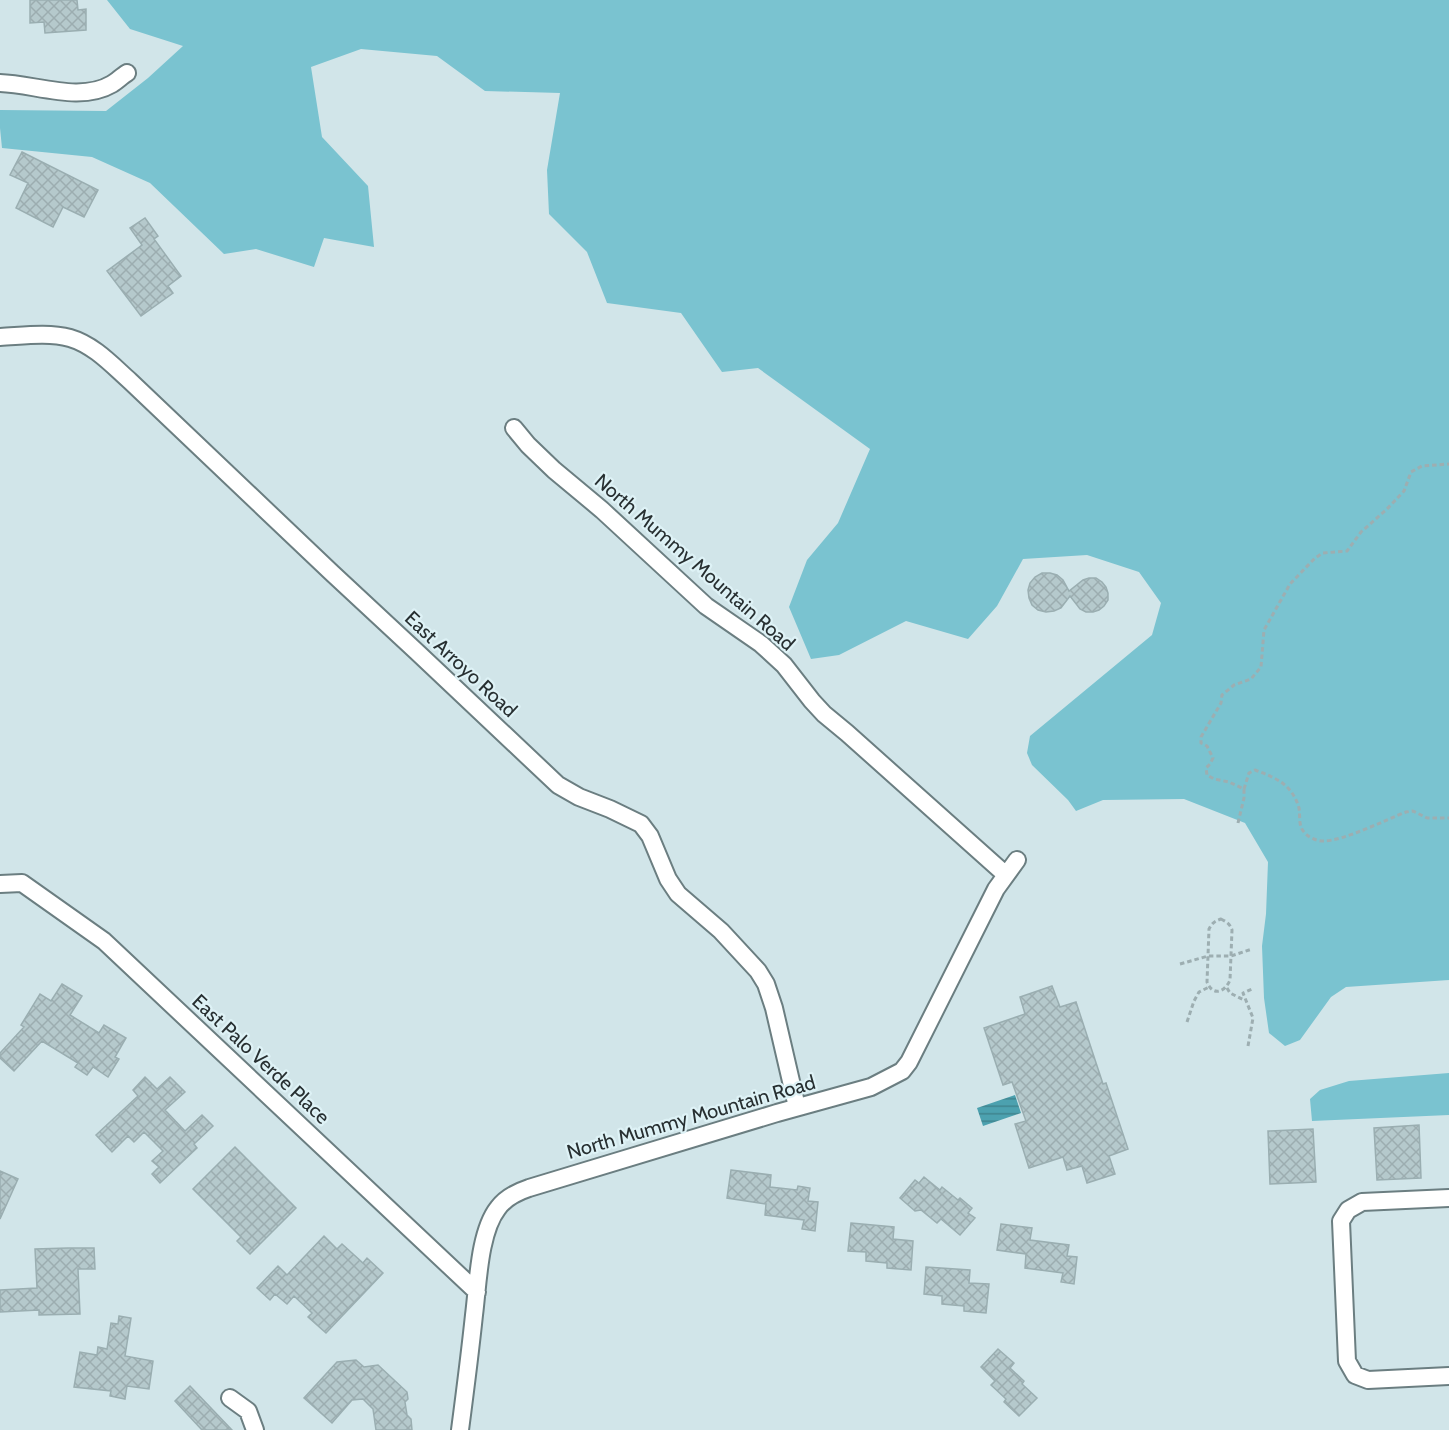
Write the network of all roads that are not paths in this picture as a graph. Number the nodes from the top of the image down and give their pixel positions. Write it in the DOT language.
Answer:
graph roads {
  1 [pos="127,73"];
  2 [pos="0,83"];
  3 [pos="0,337"];
  4 [pos="514,428"];
  5 [pos="1017,860"];
  6 [pos="1006,875"];
  7 [pos="0,884"];
  8 [pos="797,1107"];
  9 [pos="1449,1198"];
  10 [pos="477,1292"];
  11 [pos="1449,1376"];
  12 [pos="230,1398"];
  13 [pos="255,1430"];
  14 [pos="460,1430"];
  1 -- 2 [label="street"];
  3 -- 8 [label="street, East Arroyo Road"];
  4 -- 6 [label="street, North Mummy Mountain Road"];
  5 -- 6 [label="street, North Mummy Mountain Road"];
  6 -- 8 [label="street, North Mummy Mountain Road"];
  7 -- 10 [label="street, East Palo Verde Place"];
  8 -- 10 [label="street, North Mummy Mountain Road"];
  9 -- 11 [label="street"];
  10 -- 14 [label="street, North Mummy Mountain Road"];
  12 -- 13 [label="street"];
}
